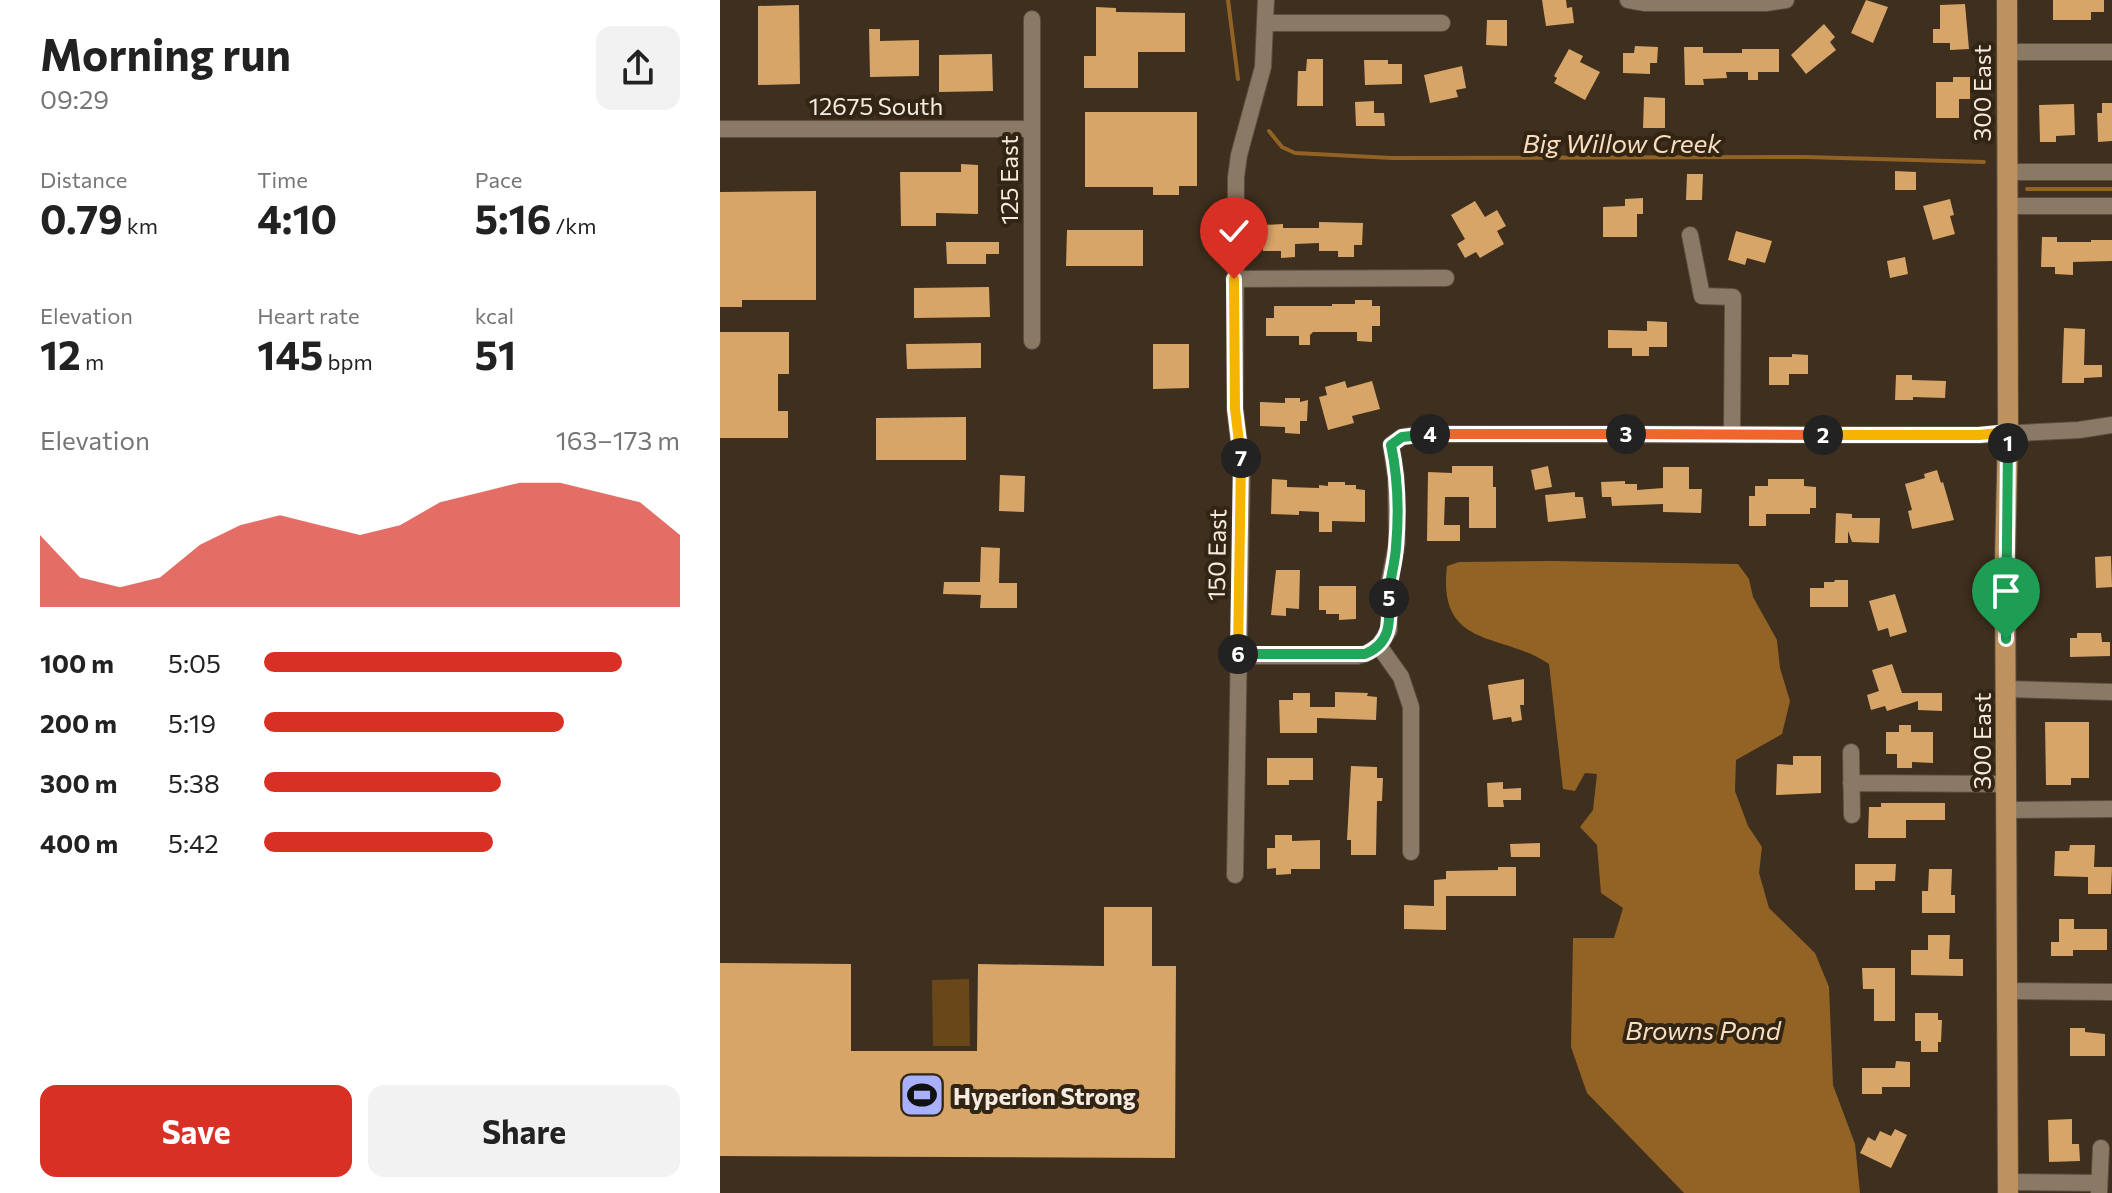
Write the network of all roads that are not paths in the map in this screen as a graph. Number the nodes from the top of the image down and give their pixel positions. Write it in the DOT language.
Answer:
graph roads {
  1 [pos="1266,0"];
  2 [pos="1628,0"];
  3 [pos="1786,0"];
  4 [pos="2007,0"];
  5 [pos="1032,19"];
  6 [pos="1266,23"];
  7 [pos="1442,23"];
  8 [pos="2007,52"];
  9 [pos="2112,52"];
  10 [pos="720,129"];
  11 [pos="1032,129"];
  12 [pos="2008,172"];
  13 [pos="2112,172"];
  14 [pos="2008,206"];
  15 [pos="2112,206"];
  16 [pos="1690,235"];
  17 [pos="1446,278"];
  18 [pos="1234,279"];
  19 [pos="1032,341"];
  20 [pos="2112,425"];
  21 [pos="2008,432"];
  22 [pos="1732,434"];
  23 [pos="1379,646"];
  24 [pos="1238,656"];
  25 [pos="2007,689"];
  26 [pos="2112,692"];
  27 [pos="1851,752"];
  28 [pos="1851,783"];
  29 [pos="2007,784"];
  30 [pos="2112,809"];
  31 [pos="2007,810"];
  32 [pos="1852,815"];
  33 [pos="1411,852"];
  34 [pos="1235,875"];
  35 [pos="2006,991"];
  36 [pos="2112,992"];
  37 [pos="2101,1148"];
  38 [pos="2008,1187"];
  39 [pos="2099,1188"];
  1 -- 6 [label="street, 150 East"];
  2 -- 3 [label="street"];
  4 -- 8 [label="main road, 300 East"];
  5 -- 11 [label="street, 125 East"];
  6 -- 7 [label="street"];
  6 -- 18 [label="street, 150 East"];
  8 -- 9 [label="street"];
  8 -- 12 [label="main road, 300 East"];
  10 -- 11 [label="street, 12675 South"];
  11 -- 19 [label="street, 125 East"];
  12 -- 13 [label="street"];
  12 -- 14 [label="main road, 300 East"];
  14 -- 15 [label="street"];
  14 -- 21 [label="main road, 300 East"];
  16 -- 22 [label="street"];
  17 -- 18 [label="street"];
  18 -- 24 [label="street, 150 East"];
  20 -- 21 [label="street"];
  21 -- 22 [label="street"];
  21 -- 25 [label="main road, 300 East"];
  22 -- 23 [label="street"];
  23 -- 24 [label="street"];
  23 -- 33 [label="street"];
  24 -- 34 [label="street, 150 East"];
  25 -- 26 [label="street"];
  25 -- 29 [label="main road, 300 East"];
  27 -- 28 [label="street"];
  28 -- 29 [label="street"];
  28 -- 32 [label="street"];
  29 -- 31 [label="main road, 300 East"];
  30 -- 31 [label="street"];
  31 -- 35 [label="main road, 300 East"];
  35 -- 36 [label="street"];
  35 -- 38 [label="main road, 300 East"];
  37 -- 39 [label="street"];
  38 -- 39 [label="street"];
}
